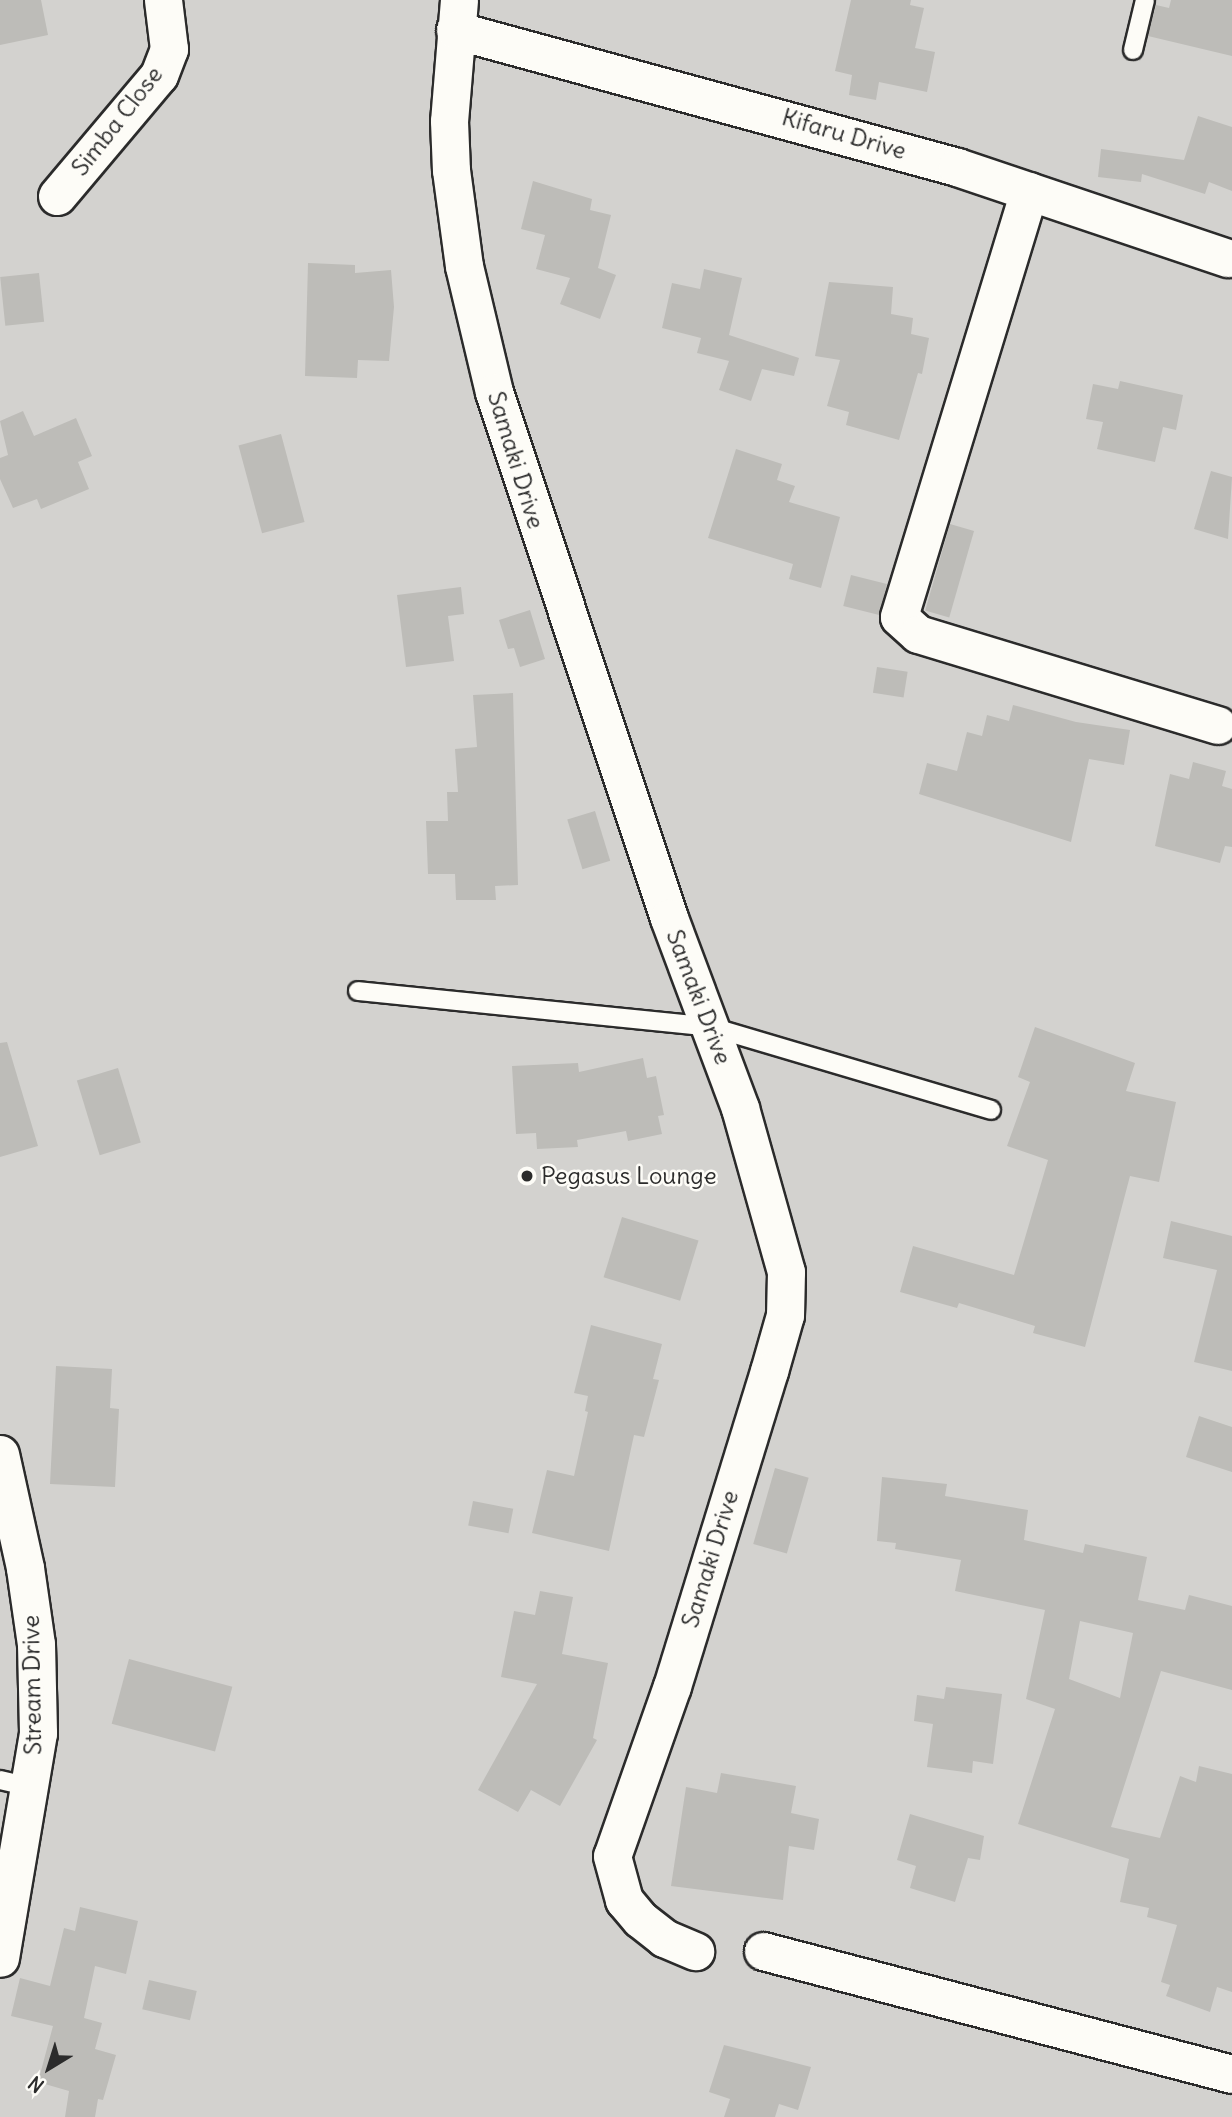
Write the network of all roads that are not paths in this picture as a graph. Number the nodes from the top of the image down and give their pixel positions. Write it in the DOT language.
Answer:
graph roads {
  1 [pos="163,0"];
  2 [pos="1145,0"];
  3 [pos="457,15"];
  4 [pos="1133,50"];
  5 [pos="1029,191"];
  6 [pos="57,196"];
  7 [pos="1228,258"];
  8 [pos="1218,725"];
  9 [pos="358,991"];
  10 [pos="711,1027"];
  11 [pos="991,1110"];
  12 [pos="0,1454"];
  13 [pos="16,1784"];
  14 [pos="2,1936"];
  15 [pos="695,1951"];
  16 [pos="763,1951"];
  17 [pos="1232,2074"];
  1 -- 6 [label="street, Simba Close"];
  2 -- 4 [label="lane"];
  3 -- 5 [label="street, Kifaru Drive"];
  3 -- 10 [label="street, Samaki Drive"];
  5 -- 7 [label="street, Kifaru Drive"];
  5 -- 8 [label="street"];
  9 -- 10 [label="lane"];
  10 -- 11 [label="lane"];
  10 -- 15 [label="street, Samaki Drive"];
  12 -- 13 [label="street, Stream Drive"];
  13 -- 14 [label="street, Stream Drive"];
  16 -- 17 [label="street"];
}
